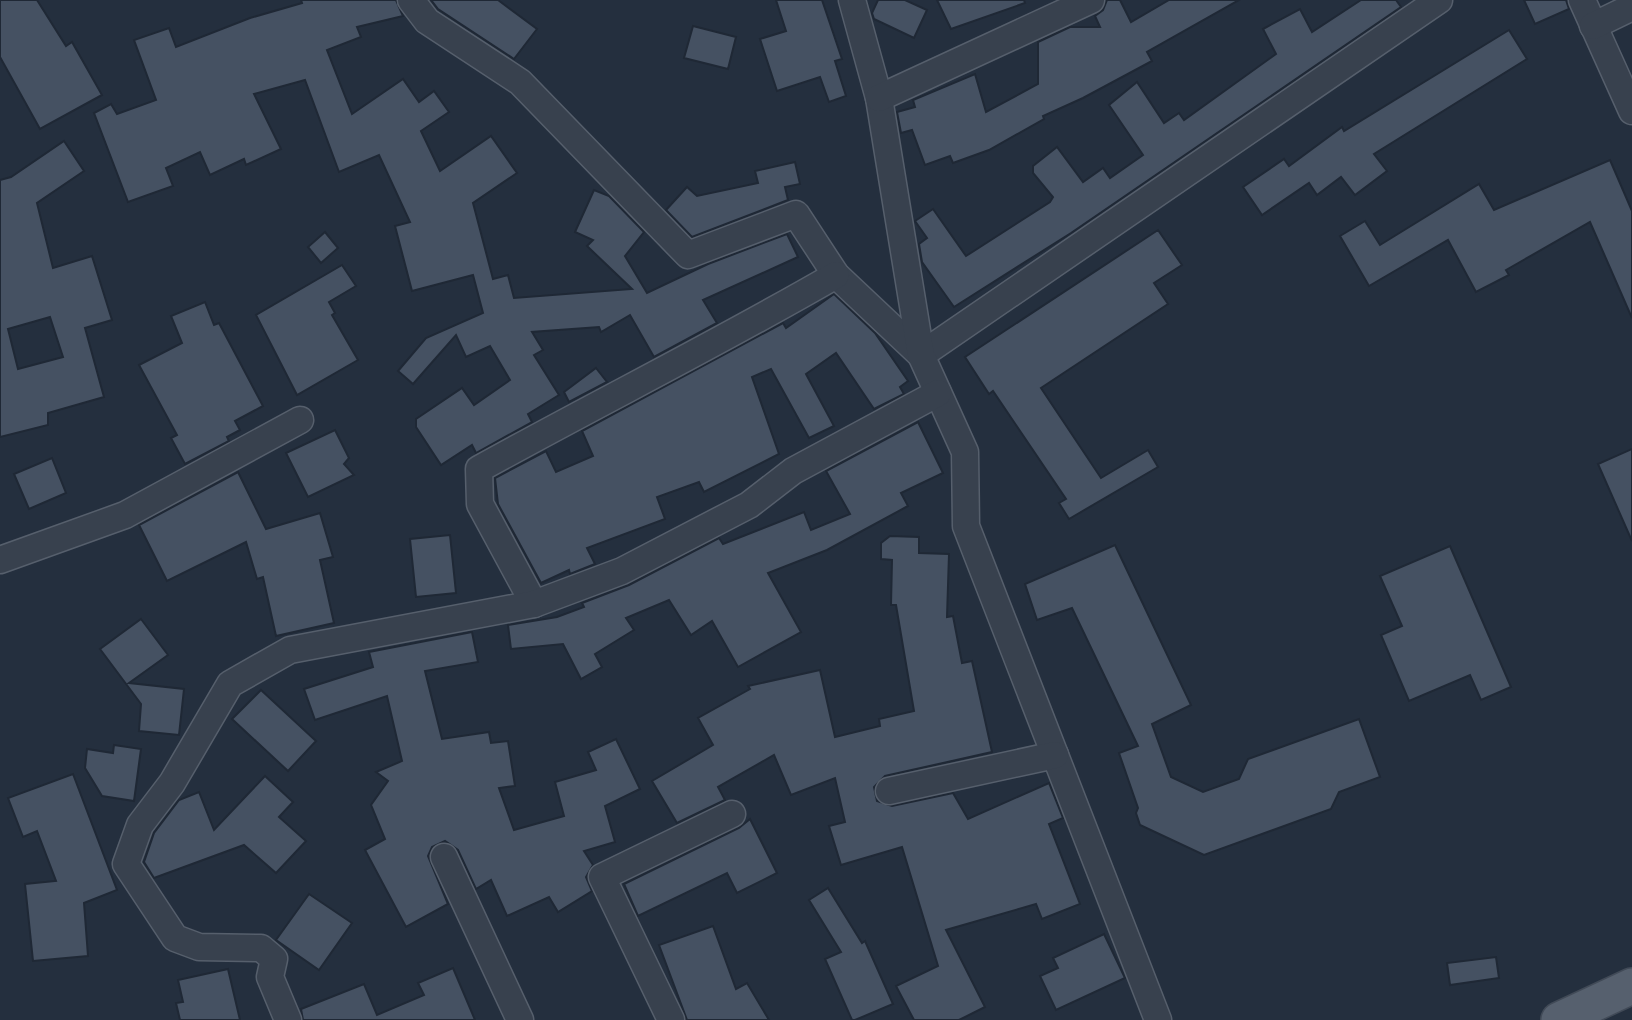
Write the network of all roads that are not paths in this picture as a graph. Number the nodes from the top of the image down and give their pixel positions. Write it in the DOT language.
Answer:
graph roads {
  1 [pos="411,0"];
  2 [pos="852,0"];
  3 [pos="1091,0"];
  4 [pos="1439,0"];
  5 [pos="1582,0"];
  6 [pos="1632,7"];
  7 [pos="1593,26"];
  8 [pos="879,98"];
  9 [pos="1632,111"];
  10 [pos="836,275"];
  11 [pos="921,355"];
  12 [pos="938,393"];
  13 [pos="300,420"];
  14 [pos="0,560"];
  15 [pos="534,604"];
  16 [pos="1055,755"];
  17 [pos="889,791"];
  18 [pos="732,814"];
  19 [pos="444,857"];
  20 [pos="1632,986"];
  21 [pos="288,1020"];
  22 [pos="520,1020"];
  23 [pos="671,1020"];
  24 [pos="1158,1020"];
  25 [pos="1559,1020"];
  1 -- 10 [label="street"];
  2 -- 8 [label="street"];
  3 -- 8 [label="street"];
  4 -- 11 [label="street"];
  5 -- 7 [label="street"];
  6 -- 7 [label="street"];
  7 -- 9 [label="street"];
  8 -- 11 [label="street"];
  10 -- 11 [label="street"];
  10 -- 15 [label="street"];
  11 -- 12 [label="street"];
  12 -- 15 [label="street"];
  12 -- 16 [label="street"];
  13 -- 14 [label="street"];
  15 -- 21 [label="street"];
  16 -- 17 [label="street"];
  16 -- 24 [label="street"];
  18 -- 23 [label="street"];
  19 -- 22 [label="street"];
  20 -- 25 [label="main road"];
}
